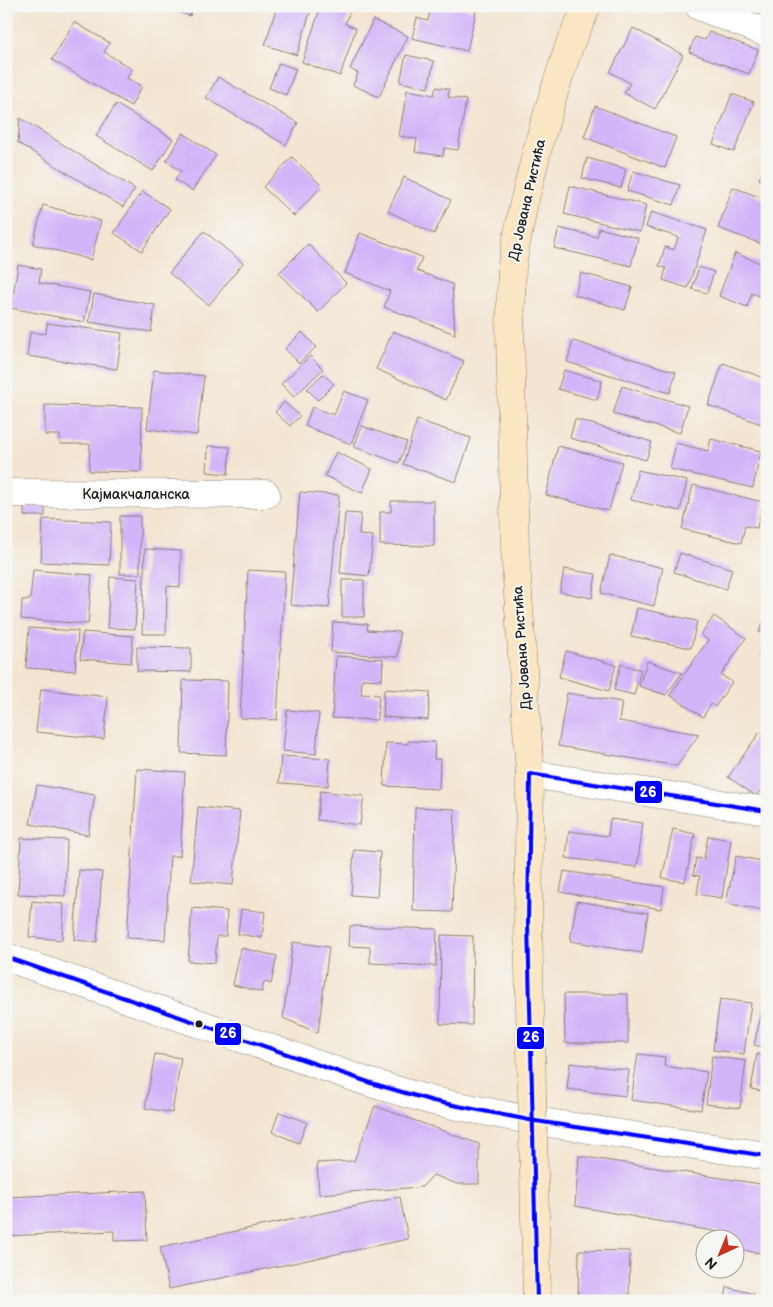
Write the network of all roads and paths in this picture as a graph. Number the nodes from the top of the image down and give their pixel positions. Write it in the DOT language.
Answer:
graph roads {
  1 [pos="587,6"];
  2 [pos="699,6"];
  3 [pos="767,33"];
  4 [pos="6,493"];
  5 [pos="266,494"];
  6 [pos="530,774"];
  7 [pos="767,811"];
  8 [pos="6,957"];
  9 [pos="767,1156"];
  10 [pos="537,1301"];
  1 -- 6 [label="street, Др Јована Ристића"];
  2 -- 3 [label="street"];
  4 -- 5 [label="street, Кајмакчаланска"];
  6 -- 7 [label="street"];
  6 -- 10 [label="street, Др Јована Ристића, bridge"];
  8 -- 9 [label="street"];
}
